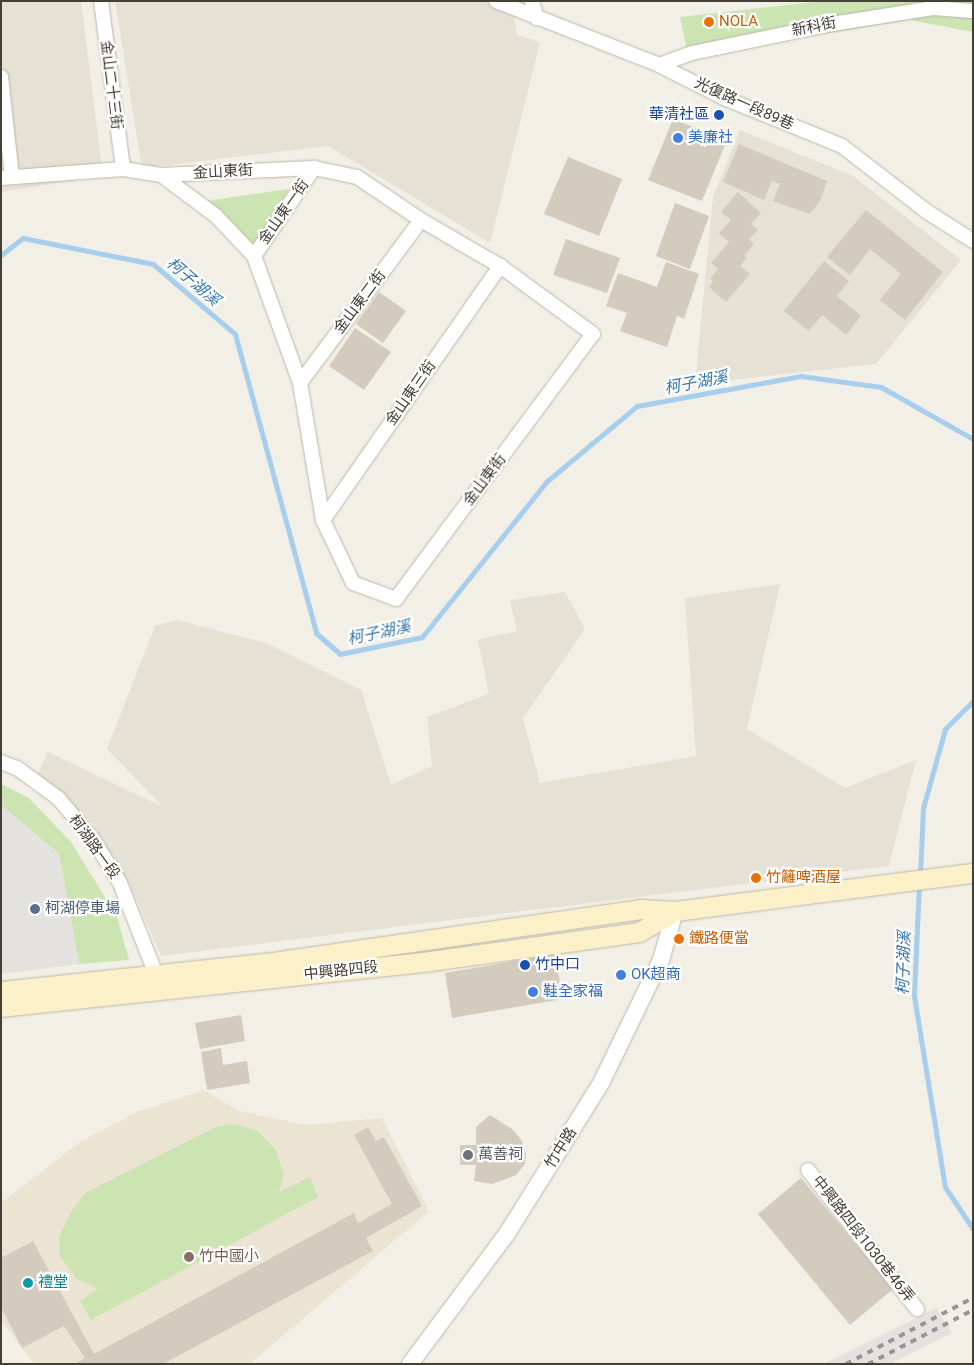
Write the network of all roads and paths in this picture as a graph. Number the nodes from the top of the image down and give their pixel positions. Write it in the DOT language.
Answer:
graph roads {
  1 [pos="101,1"];
  2 [pos="496,1"];
  3 [pos="532,1"];
  4 [pos="973,11"];
  5 [pos="537,18"];
  6 [pos="659,65"];
  7 [pos="1,78"];
  8 [pos="314,168"];
  9 [pos="123,169"];
  10 [pos="161,175"];
  11 [pos="7,177"];
  12 [pos="421,220"];
  13 [pos="973,241"];
  14 [pos="254,256"];
  15 [pos="500,266"];
  16 [pos="300,384"];
  17 [pos="323,520"];
  18 [pos="1,762"];
  19 [pos="973,873"];
  20 [pos="675,911"];
  21 [pos="156,981"];
  22 [pos="1,992"];
  23 [pos="1,1007"];
  24 [pos="808,1170"];
  25 [pos="917,1309"];
  26 [pos="410,1364"];
  1 -- 9 [label="street, 金山二十三街"];
  2 -- 5 [label="street, 光復路一段89巷"];
  3 -- 5 [label="street"];
  4 -- 6 [label="street, 新科街"];
  5 -- 6 [label="street, 光復路一段89巷"];
  6 -- 13 [label="street, 光復路一段89巷"];
  7 -- 11 [label="street"];
  8 -- 10 [label="street, 金山東街"];
  8 -- 12 [label="street, 金山東街"];
  8 -- 14 [label="street, 金山東一街"];
  9 -- 10 [label="street, 金山東街"];
  9 -- 11 [label="street, 金山東街"];
  10 -- 14 [label="street, 金山東街"];
  12 -- 15 [label="street, 金山東街"];
  12 -- 16 [label="street, 金山東二街"];
  14 -- 16 [label="street, 金山東街"];
  15 -- 17 [label="street, 金山東三街"];
  15 -- 17 [label="street, 金山東街"];
  16 -- 17 [label="street, 金山東街"];
  18 -- 21 [label="street, 柯湖路一段"];
  19 -- 20 [label="main road, 中興路四段"];
  20 -- 21 [label="main road, 中興路四段"];
  20 -- 26 [label="street, 竹中路"];
  21 -- 22 [label="main road, 中興路四段"];
  21 -- 23 [label="main road, 中興路四段"];
  24 -- 25 [label="street, 中興路四段1030巷46弄"];
}
